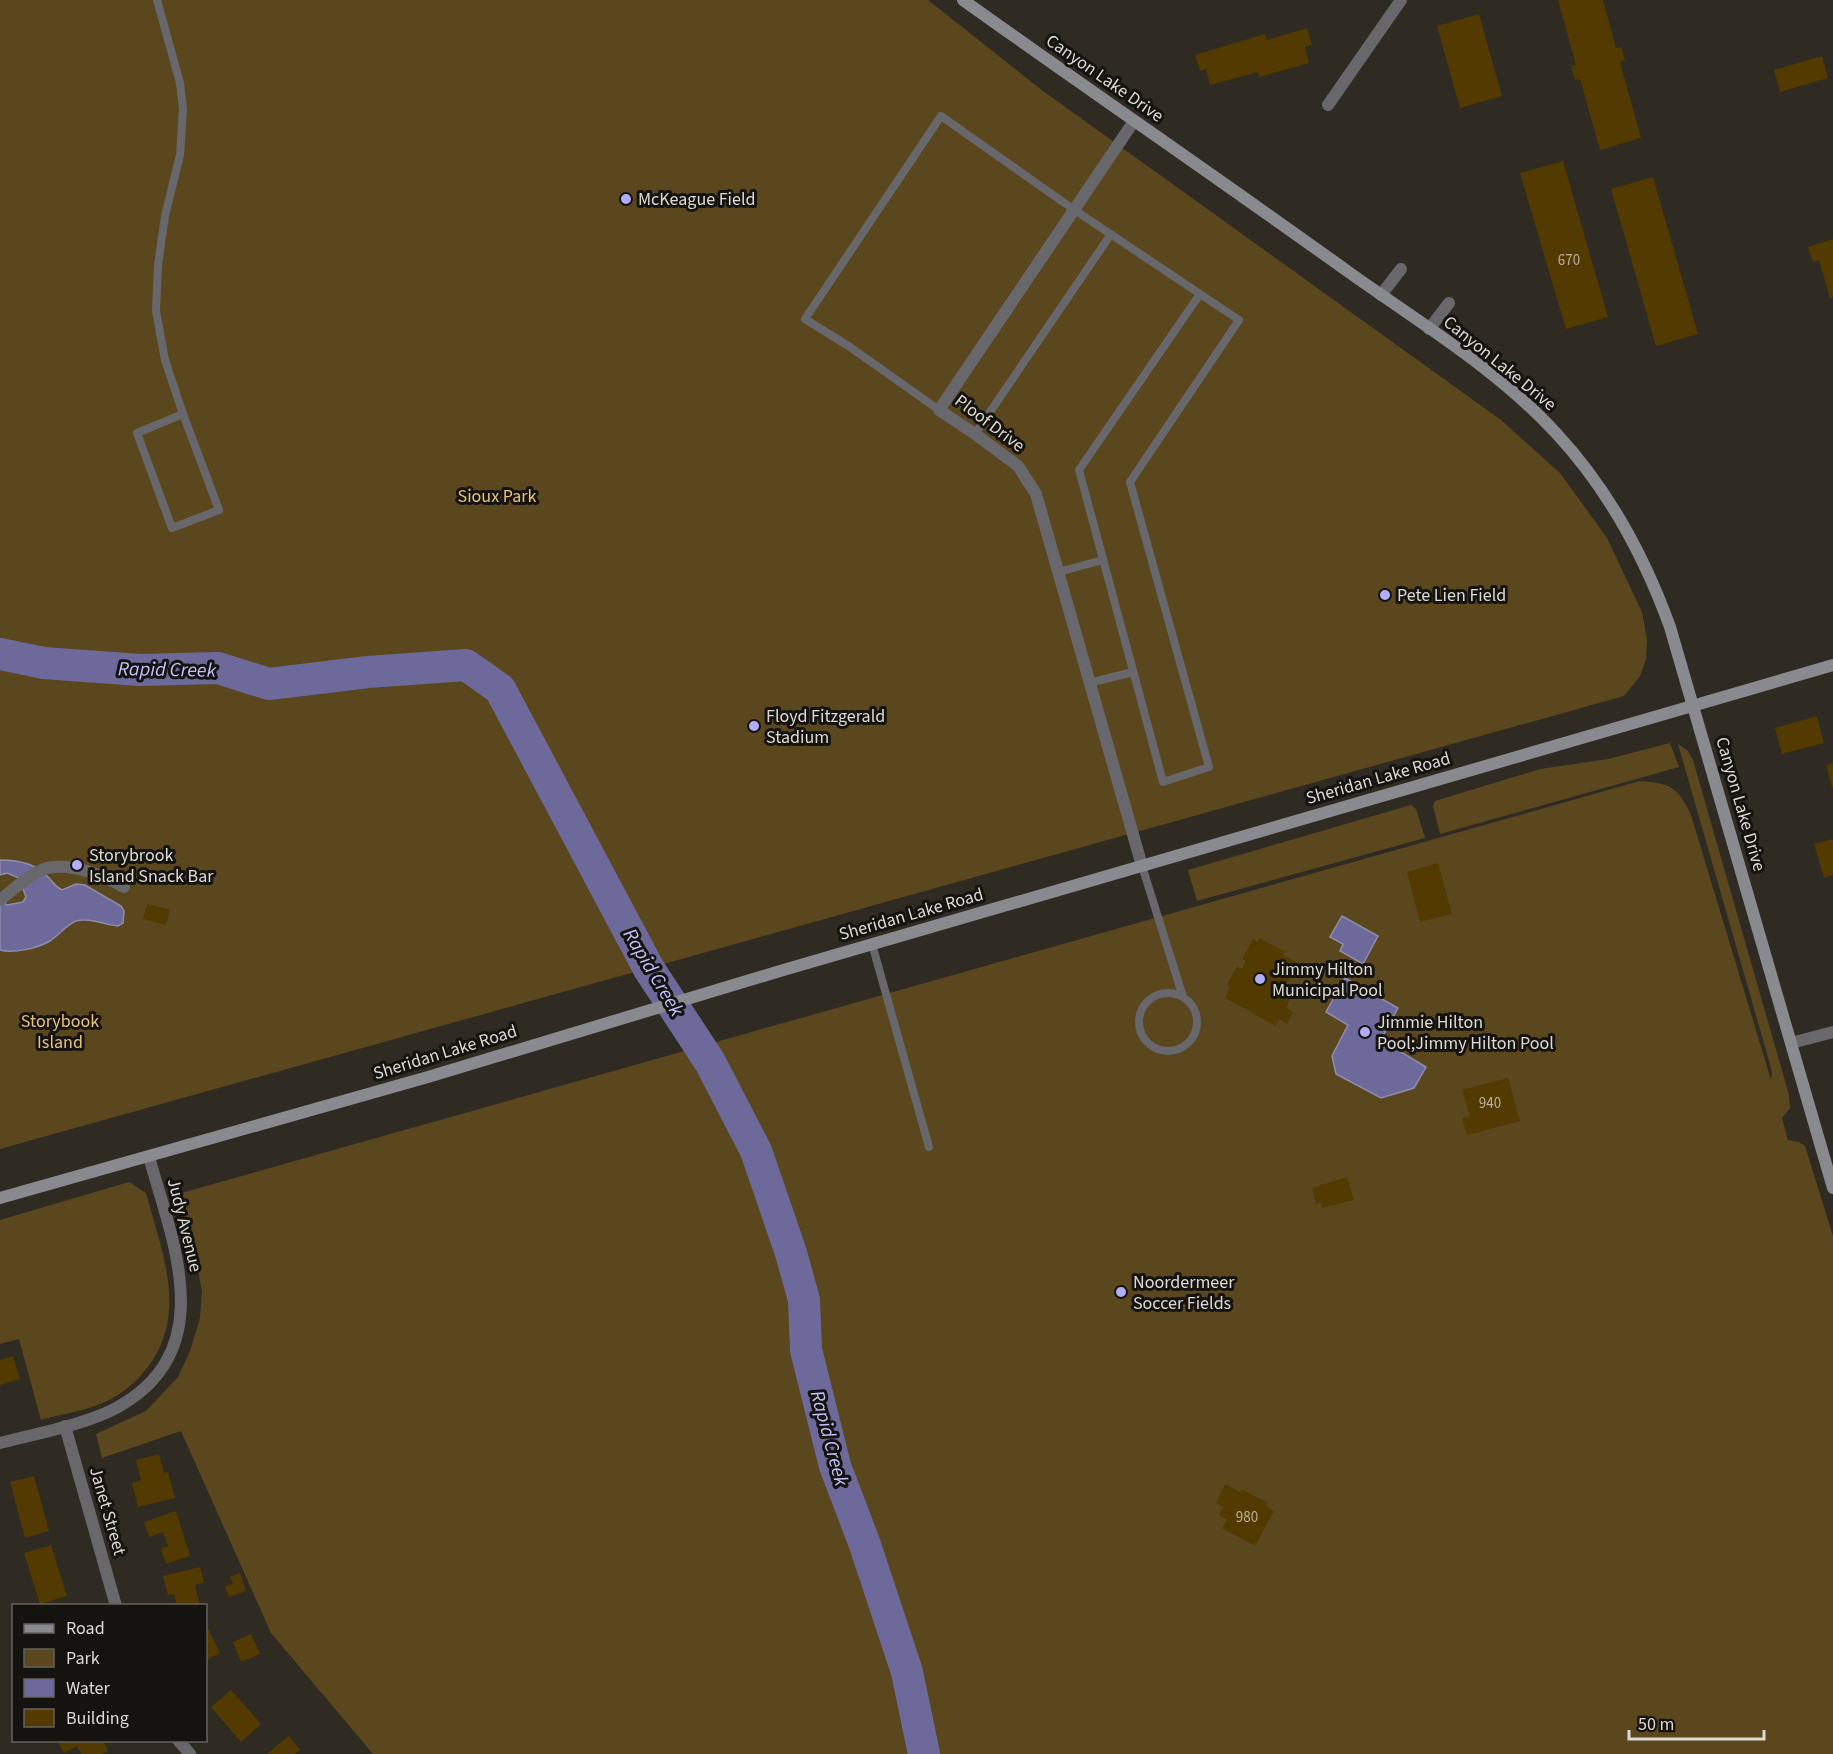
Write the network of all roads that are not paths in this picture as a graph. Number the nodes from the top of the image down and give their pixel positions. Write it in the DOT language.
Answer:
graph roads {
  1 [pos="158,0"];
  2 [pos="963,0"];
  3 [pos="1401,0"];
  4 [pos="1328,105"];
  5 [pos="1134,121"];
  6 [pos="1073,209"];
  7 [pos="1111,234"];
  8 [pos="1401,269"];
  9 [pos="1200,294"];
  10 [pos="1381,295"];
  11 [pos="1449,303"];
  12 [pos="1429,329"];
  13 [pos="939,410"];
  14 [pos="183,414"];
  15 [pos="975,434"];
  16 [pos="1103,560"];
  17 [pos="1058,573"];
  18 [pos="1833,665"];
  19 [pos="1133,672"];
  20 [pos="1089,683"];
  21 [pos="1694,705"];
  22 [pos="1142,866"];
  23 [pos="124,887"];
  24 [pos="0,900"];
  25 [pos="872,944"];
  26 [pos="1183,997"];
  27 [pos="1833,1032"];
  28 [pos="1791,1043"];
  29 [pos="929,1147"];
  30 [pos="149,1156"];
  31 [pos="1833,1188"];
  32 [pos="0,1198"];
  33 [pos="65,1426"];
  34 [pos="0,1443"];
  35 [pos="116,1604"];
  36 [pos="180,1742"];
  37 [pos="190,1754"];
  1 -- 14 [label="lane"];
  2 -- 5 [label="street, Canyon Lake Drive"];
  3 -- 4 [label="street"];
  5 -- 6 [label="street, Ploof Drive"];
  5 -- 10 [label="street, Canyon Lake Drive"];
  6 -- 7 [label="lane"];
  6 -- 13 [label="street, Ploof Drive"];
  6 -- 13 [label="lane"];
  7 -- 9 [label="lane"];
  7 -- 15 [label="lane"];
  8 -- 10 [label="street"];
  9 -- 16 [label="lane"];
  9 -- 19 [label="lane"];
  10 -- 12 [label="street, Canyon Lake Drive"];
  11 -- 12 [label="street"];
  12 -- 21 [label="street, Canyon Lake Drive"];
  13 -- 15 [label="street, Ploof Drive"];
  14 -- 14 [label="lane"];
  15 -- 17 [label="street, Ploof Drive"];
  16 -- 17 [label="lane"];
  16 -- 19 [label="lane"];
  17 -- 20 [label="street, Ploof Drive"];
  18 -- 21 [label="street, Sheridan Lake Road"];
  19 -- 20 [label="lane"];
  20 -- 22 [label="street, Ploof Drive"];
  21 -- 22 [label="street, Sheridan Lake Road"];
  21 -- 28 [label="street, Canyon Lake Drive"];
  22 -- 25 [label="street, Sheridan Lake Road"];
  22 -- 26 [label="lane"];
  23 -- 24 [label="street"];
  25 -- 29 [label="lane"];
  25 -- 30 [label="street, Sheridan Lake Road"];
  26 -- 26 [label="lane"];
  27 -- 28 [label="street"];
  28 -- 31 [label="street, Canyon Lake Drive"];
  30 -- 32 [label="street, Sheridan Lake Road"];
  30 -- 33 [label="street, Judy Avenue"];
  33 -- 34 [label="street, Judy Avenue"];
  33 -- 35 [label="street, Janet Street"];
  36 -- 37 [label="street"];
}
